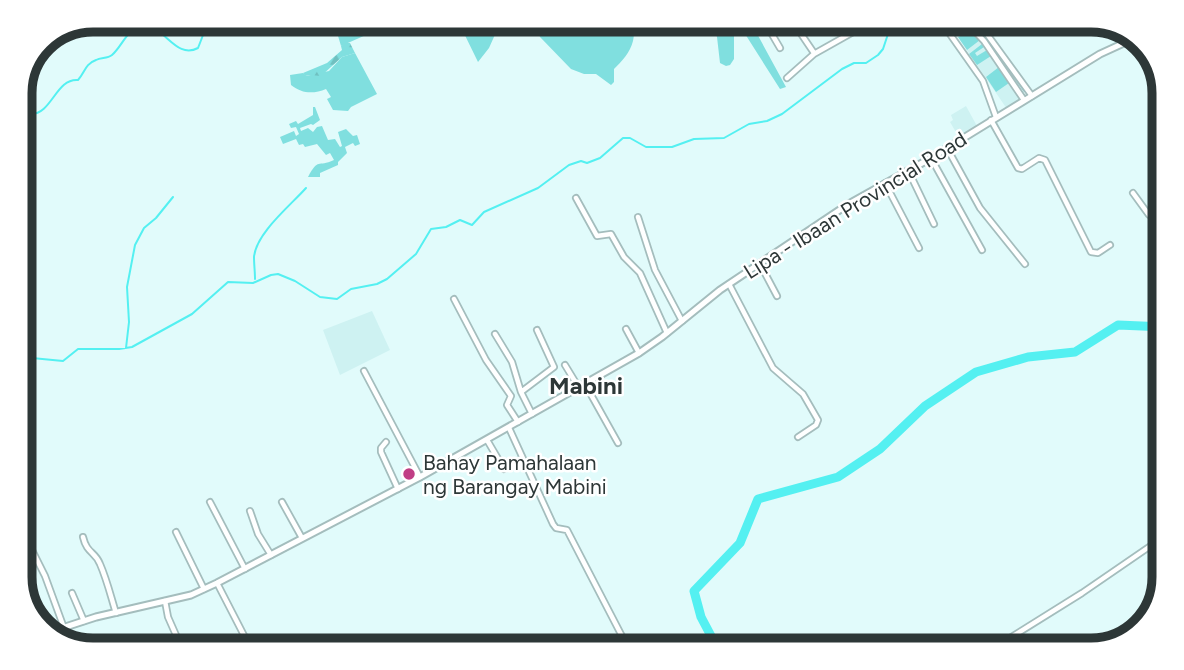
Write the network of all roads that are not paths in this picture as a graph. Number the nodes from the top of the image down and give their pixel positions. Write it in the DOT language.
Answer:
graph roads {
  1 [pos="770,32"];
  2 [pos="801,32"];
  3 [pos="853,32"];
  4 [pos="948,32"];
  5 [pos="975,32"];
  6 [pos="985,32"];
  7 [pos="1125,42"];
  8 [pos="780,48"];
  9 [pos="814,54"];
  10 [pos="788,78"];
  11 [pos="1032,96"];
  12 [pos="1024,100"];
  13 [pos="994,119"];
  14 [pos="947,148"];
  15 [pos="931,158"];
  16 [pos="908,170"];
  17 [pos="885,183"];
  18 [pos="1133,193"];
  19 [pos="576,198"];
  20 [pos="1152,214"];
  21 [pos="638,216"];
  22 [pos="933,224"];
  23 [pos="1110,245"];
  24 [pos="919,248"];
  25 [pos="982,250"];
  26 [pos="760,264"];
  27 [pos="1025,264"];
  28 [pos="729,284"];
  29 [pos="777,296"];
  30 [pos="454,299"];
  31 [pos="682,321"];
  32 [pos="626,329"];
  33 [pos="537,330"];
  34 [pos="667,333"];
  35 [pos="495,334"];
  36 [pos="639,353"];
  37 [pos="565,365"];
  38 [pos="364,371"];
  39 [pos="582,386"];
  40 [pos="521,392"];
  41 [pos="532,414"];
  42 [pos="518,422"];
  43 [pos="509,428"];
  44 [pos="799,437"];
  45 [pos="487,440"];
  46 [pos="386,442"];
  47 [pos="618,443"];
  48 [pos="503,469"];
  49 [pos="420,477"];
  50 [pos="398,489"];
  51 [pos="210,502"];
  52 [pos="282,502"];
  53 [pos="250,511"];
  54 [pos="176,532"];
  55 [pos="83,537"];
  56 [pos="302,538"];
  57 [pos="1152,545"];
  58 [pos="32,550"];
  59 [pos="271,555"];
  60 [pos="245,569"];
  61 [pos="217,583"];
  62 [pos="204,589"];
  63 [pos="72,593"];
  64 [pos="164,600"];
  65 [pos="116,612"];
  66 [pos="84,621"];
  67 [pos="64,628"];
  68 [pos="60,629"];
  69 [pos="178,638"];
  70 [pos="245,638"];
  71 [pos="623,638"];
  72 [pos="1010,638"];
  1 -- 8 [label="street"];
  2 -- 9 [label="street"];
  3 -- 9 [label="street"];
  4 -- 13 [label="street"];
  5 -- 12 [label="street"];
  6 -- 11 [label="street"];
  7 -- 11 [label="main road, Lipa - Ibaan Provincial Road"];
  9 -- 10 [label="street"];
  11 -- 12 [label="main road, Lipa - Ibaan Provincial Road"];
  12 -- 13 [label="main road, Lipa - Ibaan Provincial Road"];
  13 -- 14 [label="main road, Lipa - Ibaan Provincial Road"];
  13 -- 23 [label="street"];
  14 -- 15 [label="main road, Lipa - Ibaan Provincial Road"];
  14 -- 27 [label="street"];
  15 -- 16 [label="main road, Lipa - Ibaan Provincial Road"];
  15 -- 25 [label="street"];
  16 -- 17 [label="main road, Lipa - Ibaan Provincial Road"];
  16 -- 22 [label="street"];
  17 -- 24 [label="street"];
  17 -- 26 [label="main road, Lipa - Ibaan Provincial Road"];
  18 -- 20 [label="street"];
  19 -- 34 [label="street"];
  21 -- 31 [label="street"];
  26 -- 28 [label="main road, Lipa - Ibaan Provincial Road"];
  26 -- 29 [label="street"];
  28 -- 31 [label="main road, Lipa - Ibaan Provincial Road"];
  28 -- 44 [label="street"];
  30 -- 42 [label="street"];
  31 -- 34 [label="main road, Lipa - Ibaan Provincial Road"];
  32 -- 36 [label="street"];
  33 -- 40 [label="street"];
  34 -- 36 [label="main road, Lipa - Ibaan Provincial Road"];
  35 -- 40 [label="street"];
  36 -- 39 [label="main road, Lipa - Ibaan Provincial Road"];
  37 -- 39 [label="street"];
  38 -- 49 [label="street"];
  39 -- 41 [label="main road, Lipa - Ibaan Provincial Road"];
  39 -- 47 [label="street"];
  40 -- 41 [label="street"];
  41 -- 42 [label="main road, Lipa - Ibaan Provincial Road"];
  42 -- 43 [label="main road, Lipa - Ibaan Provincial Road"];
  43 -- 45 [label="main road, Lipa - Ibaan Provincial Road"];
  43 -- 71 [label="street"];
  45 -- 48 [label="street"];
  45 -- 49 [label="main road, Lipa - Ibaan Provincial Road"];
  46 -- 50 [label="street"];
  49 -- 50 [label="main road, Lipa - Ibaan Provincial Road"];
  50 -- 56 [label="main road, Lipa - Ibaan Provincial Road"];
  51 -- 60 [label="street"];
  52 -- 56 [label="street"];
  53 -- 59 [label="street"];
  54 -- 62 [label="street"];
  55 -- 65 [label="street"];
  56 -- 59 [label="main road, Lipa - Ibaan Provincial Road"];
  57 -- 72 [label="street"];
  58 -- 67 [label="street"];
  59 -- 60 [label="main road, Lipa - Ibaan Provincial Road"];
  60 -- 61 [label="main road, Lipa - Ibaan Provincial Road"];
  61 -- 62 [label="main road, Lipa - Ibaan Provincial Road"];
  61 -- 70 [label="street"];
  62 -- 64 [label="main road, Lipa - Ibaan Provincial Road"];
  63 -- 66 [label="street"];
  64 -- 65 [label="main road, Lipa - Ibaan Provincial Road"];
  64 -- 69 [label="street"];
  65 -- 66 [label="main road, Lipa - Ibaan Provincial Road"];
  66 -- 67 [label="main road, Lipa - Ibaan Provincial Road"];
  67 -- 68 [label="main road, Lipa - Ibaan Provincial Road"];
}
